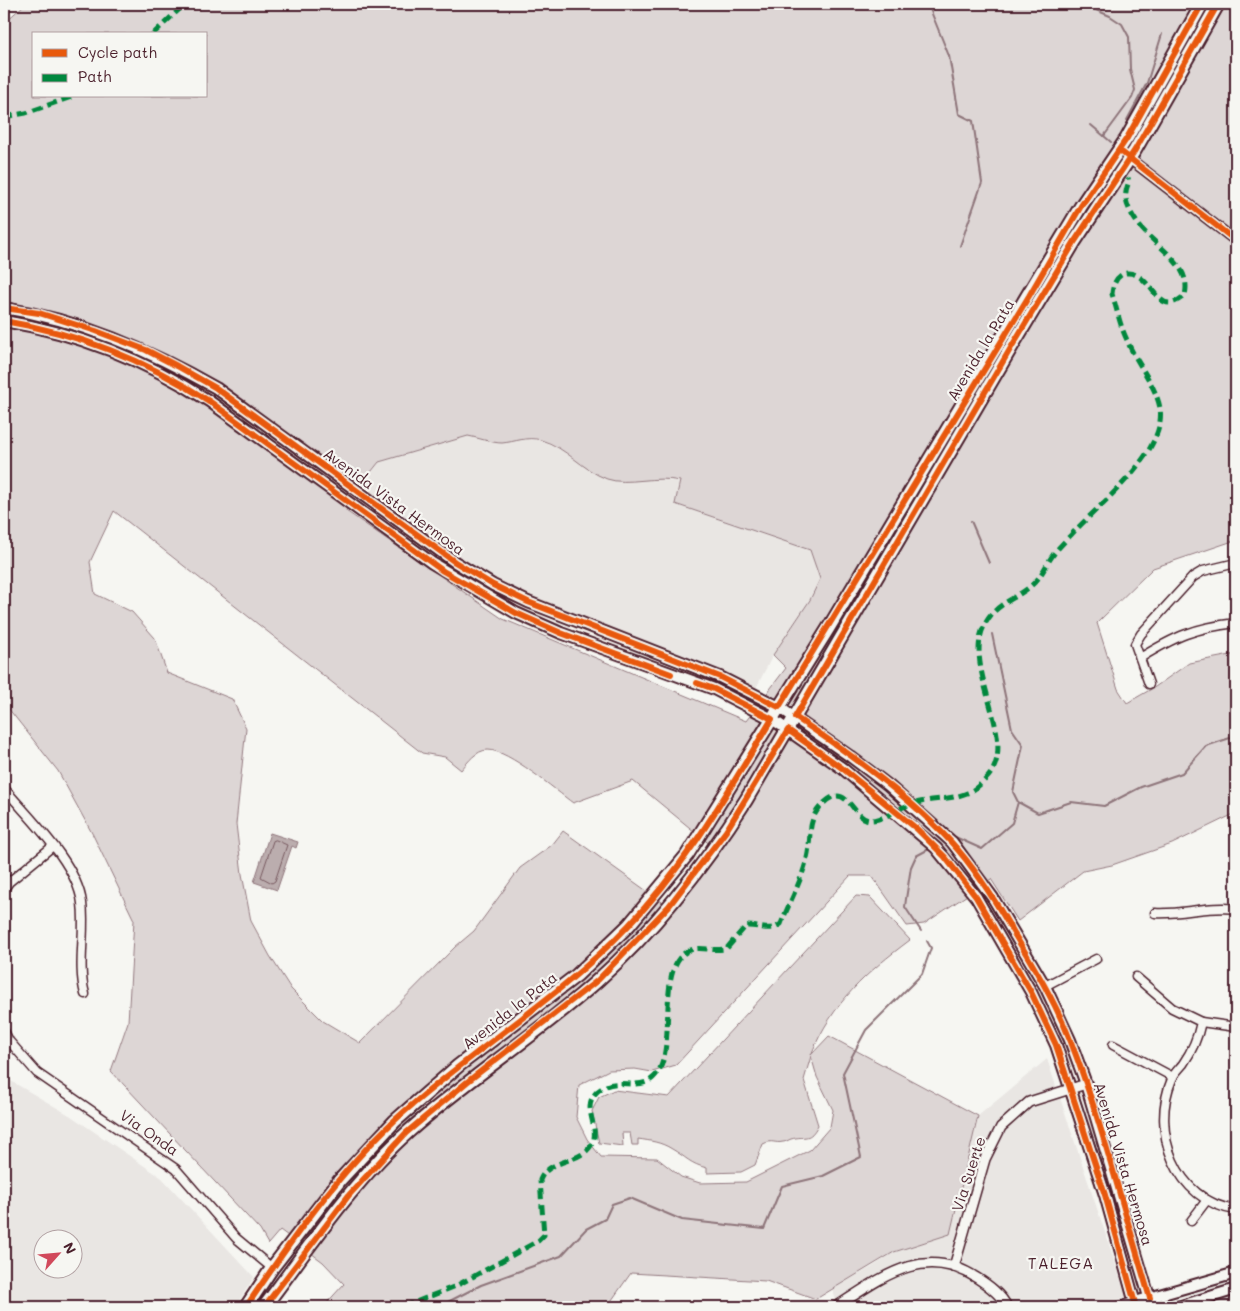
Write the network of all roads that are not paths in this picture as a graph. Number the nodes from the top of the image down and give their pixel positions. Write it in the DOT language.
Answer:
graph roads {
  1 [pos="1202,4"];
  2 [pos="1218,4"];
  3 [pos="1124,154"];
  4 [pos="1236,241"];
  5 [pos="4,308"];
  6 [pos="4,321"];
  7 [pos="1236,563"];
  8 [pos="1236,623"];
  9 [pos="1140,658"];
  10 [pos="1149,684"];
  11 [pos="779,707"];
  12 [pos="795,718"];
  13 [pos="772,719"];
  14 [pos="788,730"];
  15 [pos="4,788"];
  16 [pos="53,846"];
  17 [pos="6,879"];
  18 [pos="4,890"];
  19 [pos="1236,909"];
  20 [pos="1155,913"];
  21 [pos="1096,960"];
  22 [pos="1136,977"];
  23 [pos="1045,986"];
  24 [pos="85,994"];
  25 [pos="1201,1022"];
  26 [pos="1236,1027"];
  27 [pos="4,1031"];
  28 [pos="1113,1045"];
  29 [pos="1173,1077"];
  30 [pos="1086,1084"];
  31 [pos="1071,1088"];
  32 [pos="1207,1200"];
  33 [pos="1236,1210"];
  34 [pos="1191,1221"];
  35 [pos="954,1267"];
  36 [pos="272,1268"];
  37 [pos="1236,1273"];
  38 [pos="1236,1289"];
  39 [pos="267,1303"];
  40 [pos="1151,1303"];
  41 [pos="1136,1305"];
  42 [pos="246,1307"];
  43 [pos="836,1307"];
  44 [pos="1007,1307"];
  45 [pos="1118,1307"];
  46 [pos="1178,1307"];
  1 -- 3 [label="highway, Avenida la Pata"];
  2 -- 3 [label="highway, Avenida la Pata"];
  3 -- 4 [label="street"];
  3 -- 11 [label="highway, Avenida la Pata"];
  3 -- 12 [label="highway, Avenida la Pata"];
  5 -- 11 [label="main road, Avenida Vista Hermosa"];
  6 -- 13 [label="main road, Avenida Vista Hermosa"];
  7 -- 9 [label="street"];
  8 -- 9 [label="street"];
  9 -- 10 [label="street"];
  11 -- 12 [label="main road, Avenida Vista Hermosa"];
  11 -- 13 [label="highway, Avenida la Pata"];
  12 -- 14 [label="highway, Avenida la Pata"];
  12 -- 23 [label="main road, Avenida Vista Hermosa"];
  13 -- 14 [label="main road, Avenida Vista Hermosa"];
  13 -- 36 [label="highway, Avenida la Pata"];
  14 -- 31 [label="main road, Avenida Vista Hermosa"];
  14 -- 39 [label="highway, Avenida la Pata"];
  15 -- 16 [label="street"];
  16 -- 17 [label="street"];
  16 -- 24 [label="street"];
  17 -- 18 [label="street"];
  19 -- 20 [label="street"];
  21 -- 23 [label="street"];
  22 -- 25 [label="street"];
  23 -- 30 [label="main road, Avenida Vista Hermosa"];
  25 -- 26 [label="street"];
  25 -- 29 [label="street"];
  27 -- 36 [label="street, Via Onda"];
  28 -- 29 [label="street"];
  29 -- 32 [label="street"];
  30 -- 31 [label="street, Via Suerte"];
  30 -- 40 [label="main road, Avenida Vista Hermosa"];
  31 -- 35 [label="street, Via Suerte"];
  31 -- 41 [label="main road, Avenida Vista Hermosa"];
  32 -- 33 [label="street"];
  32 -- 34 [label="street"];
  35 -- 43 [label="street"];
  35 -- 44 [label="street"];
  36 -- 39 [label="highway"];
  36 -- 42 [label="highway, Avenida la Pata"];
  37 -- 40 [label="main road"];
  38 -- 46 [label="main road"];
  40 -- 41 [label="main road"];
  41 -- 45 [label="street"];
}
